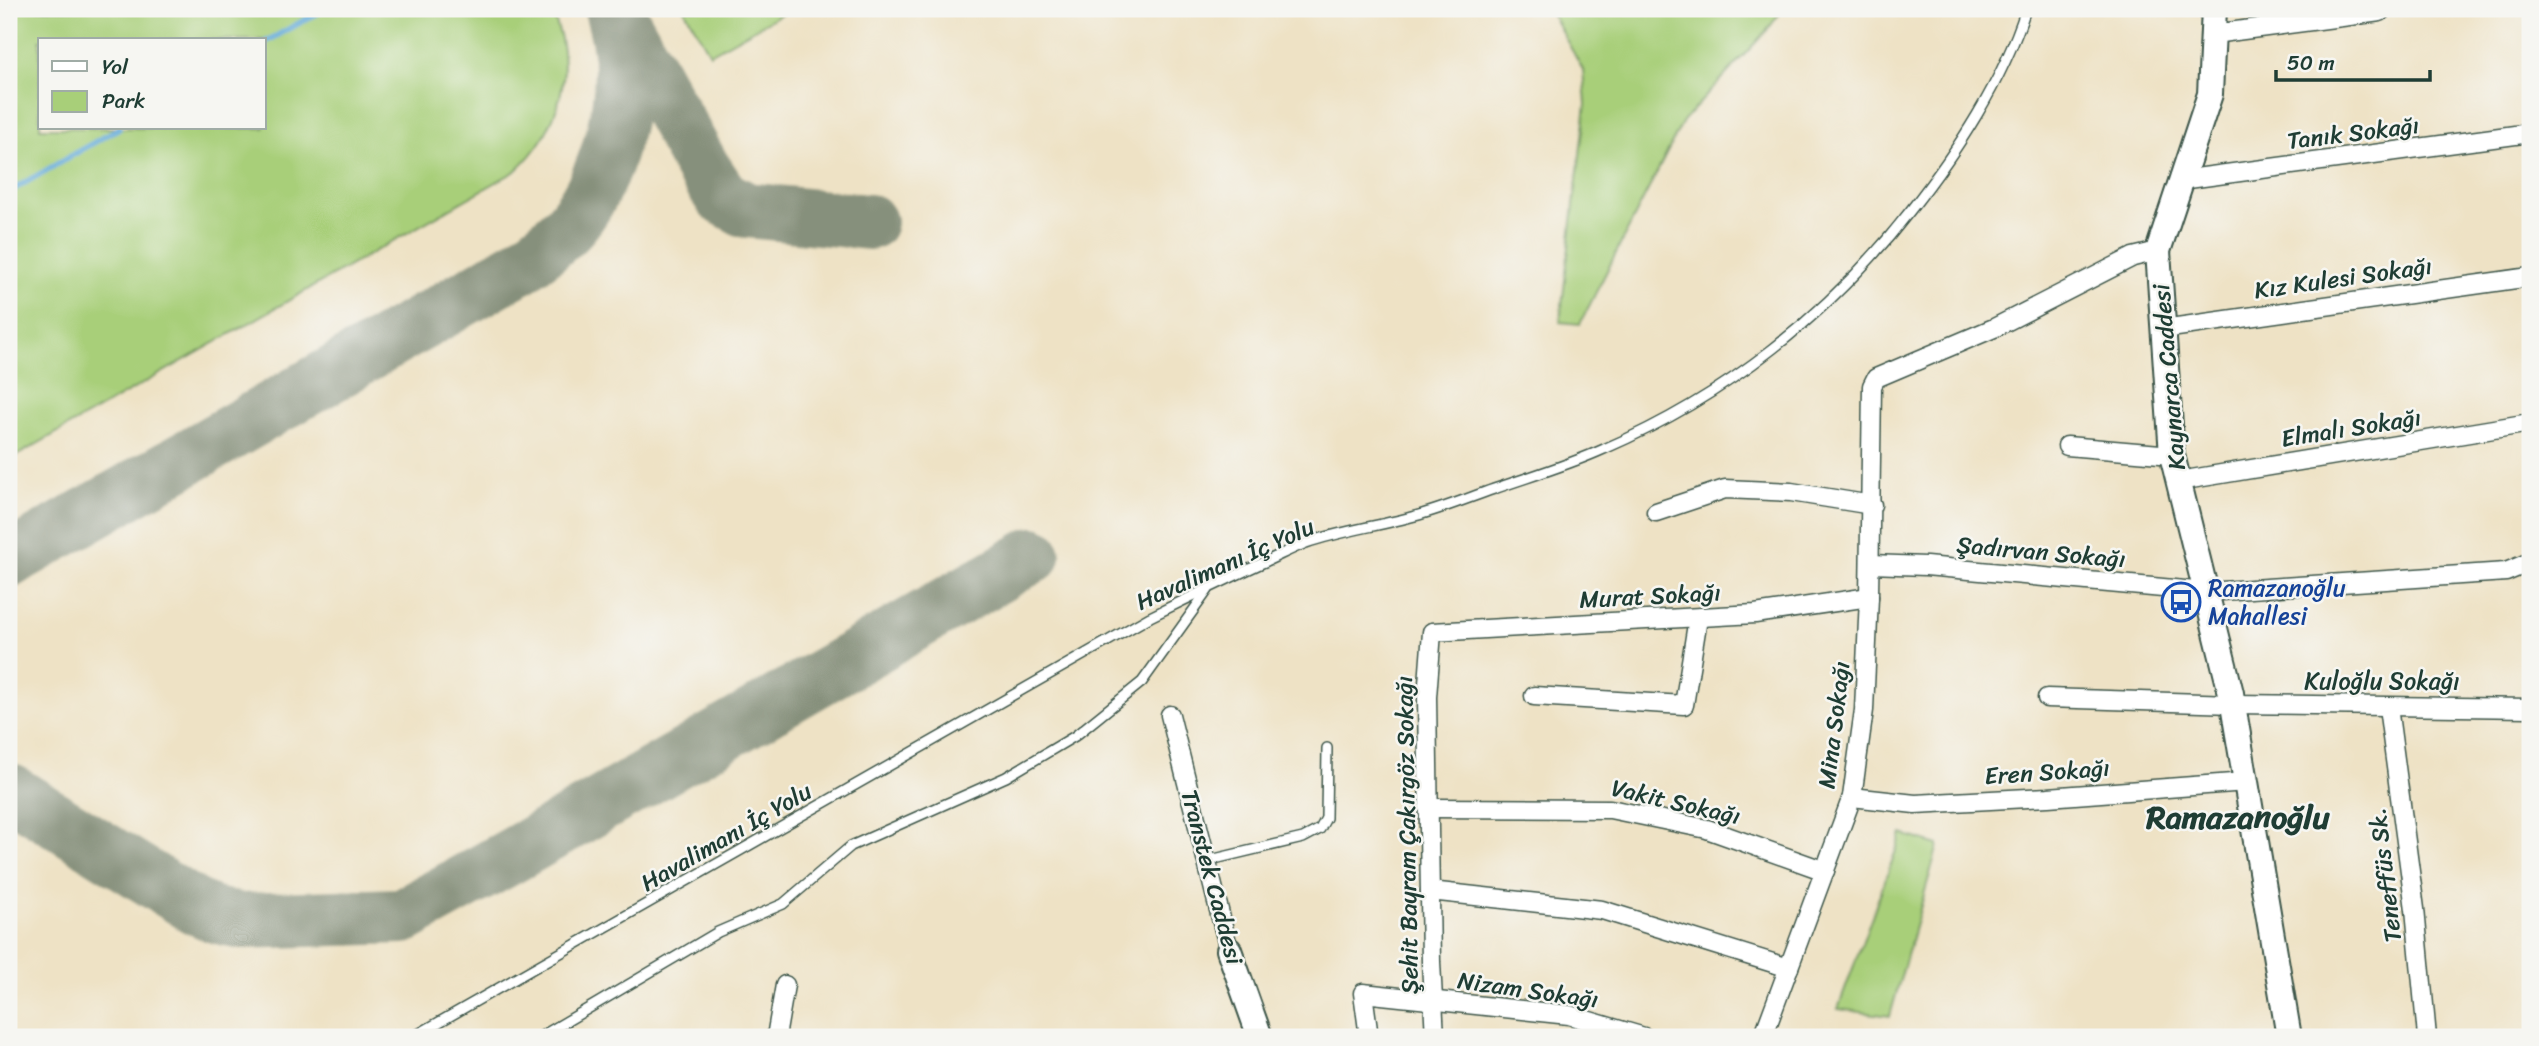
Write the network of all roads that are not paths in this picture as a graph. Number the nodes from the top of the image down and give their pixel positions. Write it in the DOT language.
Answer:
graph roads {
  1 [pos="2026,9"];
  2 [pos="2214,9"];
  3 [pos="2380,12"];
  4 [pos="2213,34"];
  5 [pos="2530,133"];
  6 [pos="2181,180"];
  7 [pos="2158,251"];
  8 [pos="2530,277"];
  9 [pos="2164,328"];
  10 [pos="2530,423"];
  11 [pos="2067,446"];
  12 [pos="2172,455"];
  13 [pos="2179,481"];
  14 [pos="1871,505"];
  15 [pos="1656,512"];
  16 [pos="2530,562"];
  17 [pos="1870,564"];
  18 [pos="1211,586"];
  19 [pos="2206,592"];
  20 [pos="1869,597"];
  21 [pos="1698,618"];
  22 [pos="1432,632"];
  23 [pos="1534,696"];
  24 [pos="2047,698"];
  25 [pos="2233,704"];
  26 [pos="2388,707"];
  27 [pos="2530,708"];
  28 [pos="1170,715"];
  29 [pos="1327,748"];
  30 [pos="2246,782"];
  31 [pos="1852,797"];
  32 [pos="1428,808"];
  33 [pos="1206,861"];
  34 [pos="1825,871"];
  35 [pos="1430,891"];
  36 [pos="1229,950"];
  37 [pos="1789,968"];
  38 [pos="785,985"];
  39 [pos="1433,1001"];
  40 [pos="413,1037"];
  41 [pos="540,1037"];
  42 [pos="776,1037"];
  43 [pos="1260,1037"];
  44 [pos="1369,1037"];
  45 [pos="1435,1037"];
  46 [pos="1644,1037"];
  47 [pos="1763,1037"];
  48 [pos="2289,1037"];
  49 [pos="2427,1037"];
  1 -- 18 [label="lane, Havalimanı İç Yolu"];
  2 -- 4 [label="main road, Kaynarca Caddesi"];
  3 -- 4 [label="street"];
  4 -- 6 [label="main road, Kaynarca Caddesi"];
  5 -- 6 [label="street, Tanık Sokağı"];
  6 -- 7 [label="main road, Kaynarca Caddesi"];
  7 -- 9 [label="main road, Kaynarca Caddesi"];
  7 -- 14 [label="street, Mina Sokağı"];
  8 -- 9 [label="street, Kız Kulesi Sokağı"];
  9 -- 12 [label="main road, Kaynarca Caddesi"];
  10 -- 13 [label="street, Elmalı Sokağı"];
  11 -- 12 [label="street"];
  12 -- 13 [label="main road, Kaynarca Caddesi"];
  13 -- 19 [label="main road, Kaynarca Caddesi"];
  14 -- 15 [label="street"];
  14 -- 17 [label="street, Mina Sokağı"];
  16 -- 19 [label="street, Şadırvan Sokağı"];
  17 -- 19 [label="street, Şadırvan Sokağı"];
  17 -- 20 [label="street, Mina Sokağı"];
  18 -- 40 [label="lane, Havalimanı İç Yolu"];
  18 -- 41 [label="lane"];
  19 -- 25 [label="main road, Kaynarca Caddesi"];
  20 -- 21 [label="street, Murat Sokağı"];
  20 -- 31 [label="street, Mina Sokağı"];
  21 -- 22 [label="street, Murat Sokağı"];
  21 -- 23 [label="street"];
  22 -- 32 [label="street, Şehit Bayram Çakırgöz Sokağı"];
  24 -- 25 [label="street, Kuloğlu Sokağı"];
  25 -- 26 [label="street, Kuloğlu Sokağı"];
  25 -- 30 [label="main road, Kaynarca Caddesi"];
  26 -- 27 [label="street, Kuloğlu Sokağı"];
  26 -- 49 [label="street, Teneffüs Sk."];
  28 -- 33 [label="street, Transtek Caddesi"];
  29 -- 33 [label="lane"];
  30 -- 31 [label="street, Eren Sokağı"];
  30 -- 48 [label="main road, Kaynarca Caddesi"];
  31 -- 34 [label="street, Mina Sokağı"];
  32 -- 34 [label="street, Vakit Sokağı"];
  32 -- 35 [label="street, Şehit Bayram Çakırgöz Sokağı"];
  33 -- 36 [label="street, Transtek Caddesi"];
  34 -- 37 [label="street, Mina Sokağı"];
  35 -- 37 [label="street"];
  35 -- 39 [label="street, Şehit Bayram Çakırgöz Sokağı"];
  36 -- 43 [label="main road, Transtek Caddesi"];
  37 -- 47 [label="street, Mina Sokağı"];
  38 -- 42 [label="street"];
  39 -- 44 [label="street, Nizam Sokağı"];
  39 -- 45 [label="street, Şehit Bayram Çakırgöz Sokağı"];
  39 -- 46 [label="street, Nizam Sokağı"];
}
